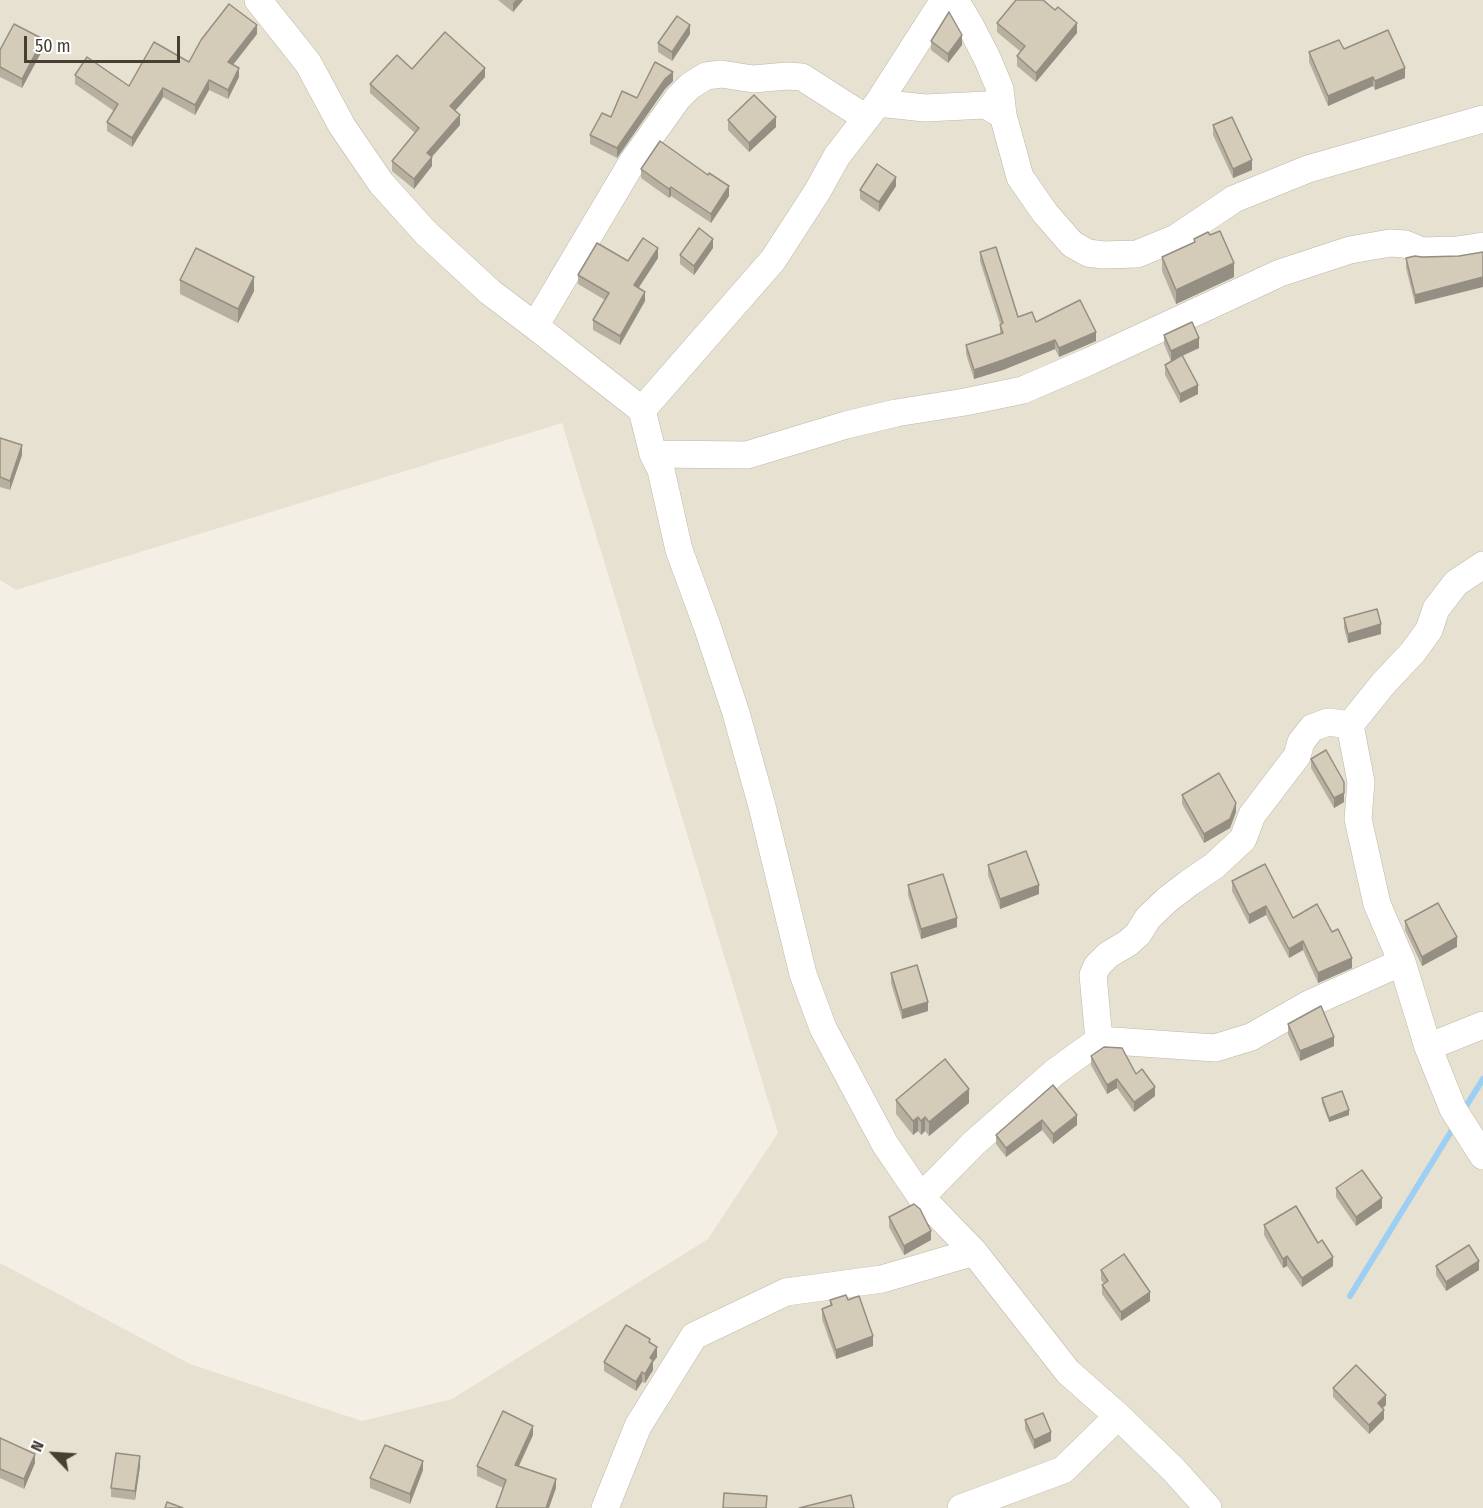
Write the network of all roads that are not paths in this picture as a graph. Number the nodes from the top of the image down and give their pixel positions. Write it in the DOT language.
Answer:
graph roads {
  1 [pos="258,0"];
  2 [pos="944,0"];
  3 [pos="955,0"];
  4 [pos="872,110"];
  5 [pos="1003,115"];
  6 [pos="1483,119"];
  7 [pos="1483,246"];
  8 [pos="535,326"];
  9 [pos="642,410"];
  10 [pos="653,454"];
  11 [pos="1483,565"];
  12 [pos="1350,725"];
  13 [pos="1402,962"];
  14 [pos="1483,1025"];
  15 [pos="1099,1040"];
  16 [pos="1428,1047"];
  17 [pos="1483,1156"];
  18 [pos="921,1197"];
  19 [pos="974,1252"];
  20 [pos="1118,1416"];
  21 [pos="605,1508"];
  22 [pos="961,1508"];
  23 [pos="1208,1508"];
  1 -- 8 [label="street"];
  2 -- 4 [label="street"];
  3 -- 5 [label="street"];
  4 -- 5 [label="street"];
  4 -- 8 [label="street"];
  4 -- 9 [label="street"];
  5 -- 6 [label="street"];
  7 -- 10 [label="street"];
  8 -- 9 [label="street"];
  9 -- 10 [label="street"];
  10 -- 18 [label="street"];
  11 -- 12 [label="street"];
  12 -- 13 [label="street"];
  12 -- 15 [label="street"];
  13 -- 15 [label="street"];
  13 -- 16 [label="street"];
  14 -- 16 [label="street"];
  15 -- 18 [label="street"];
  16 -- 17 [label="street"];
  18 -- 19 [label="street"];
  19 -- 20 [label="street"];
  19 -- 21 [label="street"];
  20 -- 22 [label="street"];
  20 -- 23 [label="street"];
}
